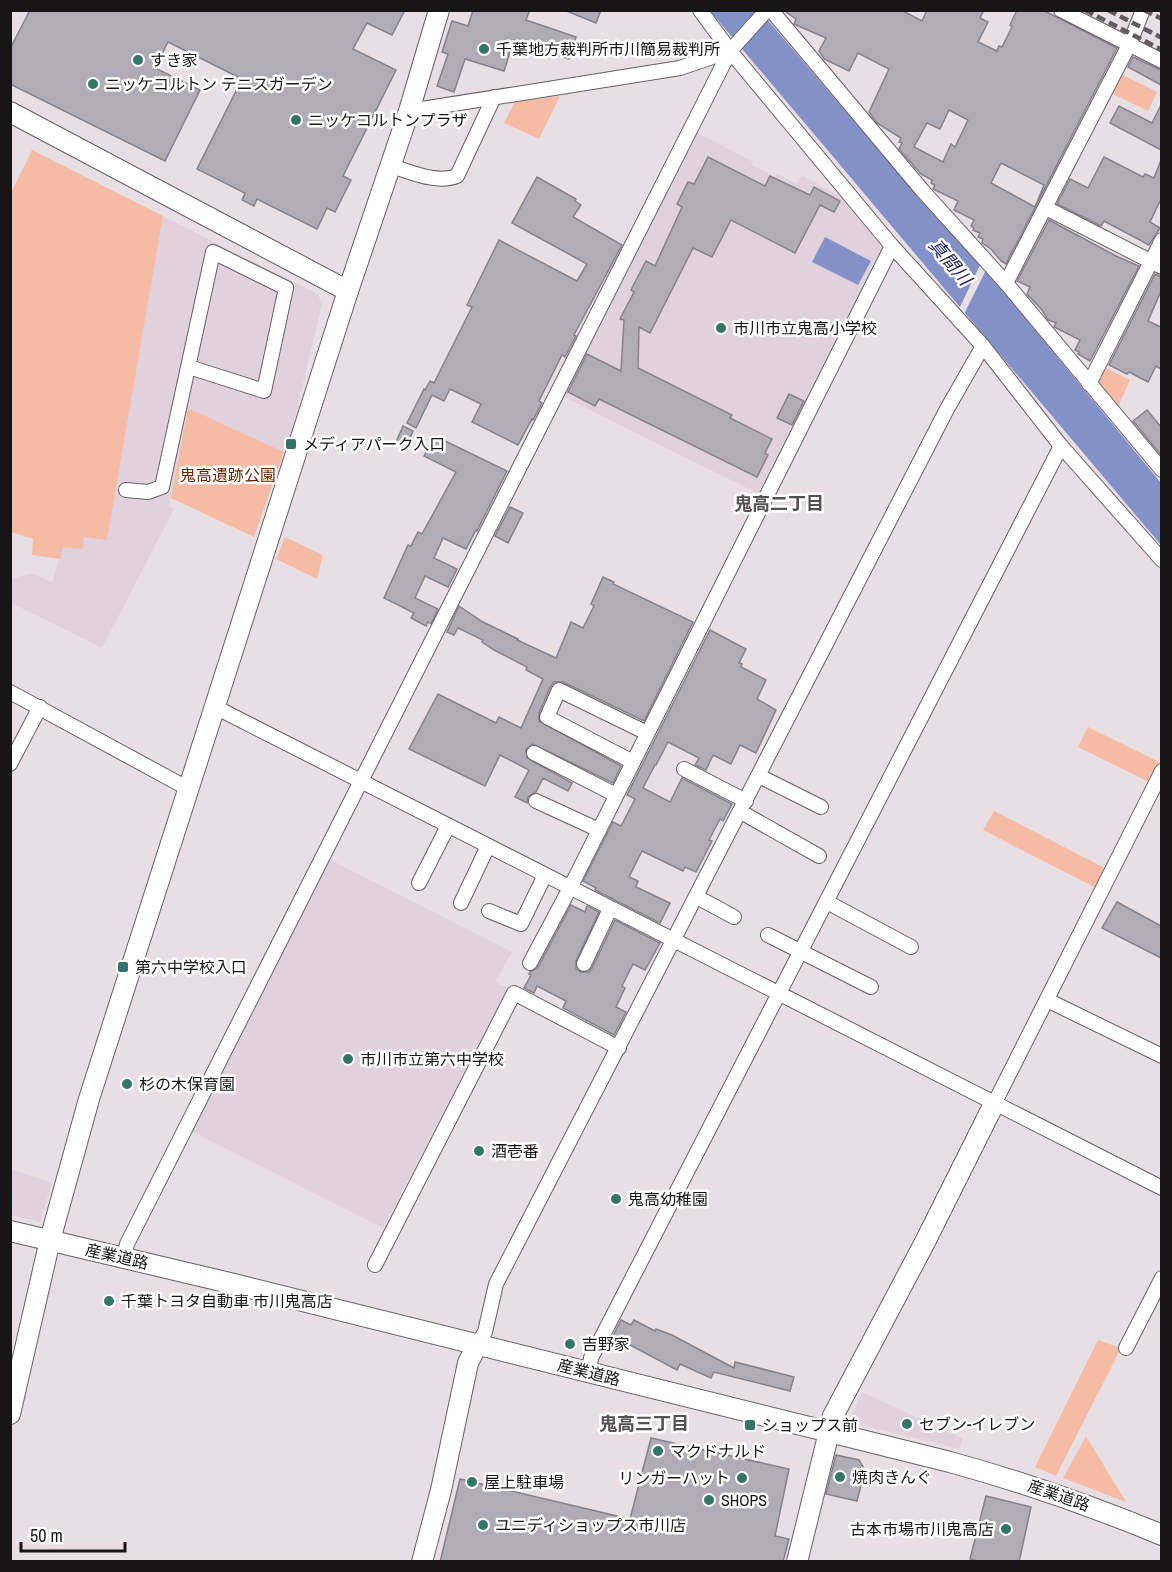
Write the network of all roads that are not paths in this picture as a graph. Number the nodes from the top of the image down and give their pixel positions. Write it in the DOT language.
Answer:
graph roads {
  1 [pos="439,10"];
  2 [pos="700,10"];
  3 [pos="1061,10"];
  4 [pos="1143,10"];
  5 [pos="768,11"];
  6 [pos="1129,45"];
  7 [pos="733,48"];
  8 [pos="1161,62"];
  9 [pos="494,97"];
  10 [pos="409,111"];
  11 [pos="10,112"];
  12 [pos="391,166"];
  13 [pos="1046,208"];
  14 [pos="1161,240"];
  15 [pos="892,246"];
  16 [pos="1156,265"];
  17 [pos="1006,283"];
  18 [pos="348,291"];
  19 [pos="983,346"];
  20 [pos="189,367"];
  21 [pos="1089,384"];
  22 [pos="1061,446"];
  23 [pos="1161,470"];
  24 [pos="126,490"];
  25 [pos="1161,560"];
  26 [pos="10,692"];
  27 [pos="40,707"];
  28 [pos="215,707"];
  29 [pos="647,734"];
  30 [pos="534,753"];
  31 [pos="633,762"];
  32 [pos="10,764"];
  33 [pos="684,769"];
  34 [pos="1161,771"];
  35 [pos="759,776"];
  36 [pos="360,782"];
  37 [pos="187,788"];
  38 [pos="616,795"];
  39 [pos="536,801"];
  40 [pos="744,806"];
  41 [pos="821,807"];
  42 [pos="448,826"];
  43 [pos="599,830"];
  44 [pos="488,846"];
  45 [pos="819,856"];
  46 [pos="545,875"];
  47 [pos="419,883"];
  48 [pos="570,888"];
  49 [pos="697,897"];
  50 [pos="827,902"];
  51 [pos="461,903"];
  52 [pos="610,909"];
  53 [pos="489,911"];
  54 [pos="734,917"];
  55 [pos="768,935"];
  56 [pos="674,941"];
  57 [pos="910,947"];
  58 [pos="801,953"];
  59 [pos="530,963"];
  60 [pos="584,964"];
  61 [pos="871,987"];
  62 [pos="780,995"];
  63 [pos="1047,1000"];
  64 [pos="619,1048"];
  65 [pos="1161,1056"];
  66 [pos="994,1104"];
  67 [pos="1161,1188"];
  68 [pos="10,1232"];
  69 [pos="50,1240"];
  70 [pos="124,1258"];
  71 [pos="375,1265"];
  72 [pos="1161,1278"];
  73 [pos="477,1345"];
  74 [pos="1126,1348"];
  75 [pos="589,1372"];
  76 [pos="10,1414"];
  77 [pos="828,1431"];
  78 [pos="1161,1535"];
  79 [pos="422,1562"];
  80 [pos="797,1562"];
  1 -- 10 [label="street"];
  2 -- 7 [label="street"];
  3 -- 6 [label="street"];
  4 -- 6 [label="street"];
  5 -- 7 [label="street"];
  5 -- 17 [label="street"];
  6 -- 8 [label="street"];
  6 -- 13 [label="street"];
  7 -- 9 [label="street"];
  7 -- 15 [label="street"];
  7 -- 36 [label="street"];
  9 -- 10 [label="street"];
  9 -- 12 [label="street"];
  10 -- 12 [label="street"];
  11 -- 18 [label="street"];
  12 -- 18 [label="street"];
  13 -- 16 [label="street"];
  13 -- 17 [label="street"];
  14 -- 16 [label="street"];
  15 -- 19 [label="street"];
  15 -- 29 [label="street"];
  16 -- 21 [label="street"];
  17 -- 21 [label="street"];
  18 -- 28 [label="street"];
  19 -- 22 [label="street"];
  19 -- 35 [label="street"];
  20 -- 20 [label="street"];
  20 -- 24 [label="street"];
  21 -- 23 [label="street"];
  22 -- 25 [label="street"];
  22 -- 50 [label="street"];
  26 -- 27 [label="street"];
  27 -- 32 [label="street"];
  27 -- 37 [label="street"];
  28 -- 36 [label="street"];
  28 -- 37 [label="street"];
  29 -- 31 [label="street"];
  29 -- 31 [label="street"];
  30 -- 38 [label="street"];
  31 -- 38 [label="street"];
  33 -- 40 [label="street"];
  34 -- 63 [label="street"];
  35 -- 40 [label="street"];
  35 -- 41 [label="street"];
  36 -- 42 [label="street"];
  36 -- 70 [label="street"];
  37 -- 69 [label="street"];
  38 -- 43 [label="street"];
  39 -- 43 [label="street"];
  40 -- 45 [label="street"];
  40 -- 49 [label="street"];
  42 -- 44 [label="street"];
  42 -- 47 [label="street"];
  43 -- 48 [label="street"];
  44 -- 46 [label="street"];
  44 -- 51 [label="street"];
  46 -- 48 [label="street"];
  46 -- 53 [label="street"];
  48 -- 52 [label="street"];
  48 -- 59 [label="street"];
  49 -- 54 [label="street"];
  49 -- 56 [label="street"];
  50 -- 57 [label="street"];
  50 -- 58 [label="street"];
  52 -- 56 [label="street"];
  52 -- 60 [label="street"];
  55 -- 58 [label="street"];
  56 -- 62 [label="street"];
  56 -- 64 [label="street"];
  58 -- 61 [label="street"];
  58 -- 62 [label="street"];
  62 -- 66 [label="street"];
  62 -- 75 [label="street"];
  63 -- 65 [label="street"];
  63 -- 66 [label="street"];
  64 -- 71 [label="street"];
  64 -- 73 [label="street"];
  66 -- 67 [label="street"];
  66 -- 77 [label="street"];
  68 -- 69 [label="street, 産業道路"];
  69 -- 70 [label="street, 産業道路"];
  69 -- 76 [label="street"];
  70 -- 73 [label="street, 産業道路"];
  72 -- 74 [label="street"];
  73 -- 75 [label="street, 産業道路"];
  73 -- 79 [label="street"];
  75 -- 77 [label="street, 産業道路"];
  77 -- 78 [label="street, 産業道路"];
  77 -- 80 [label="street"];
}
